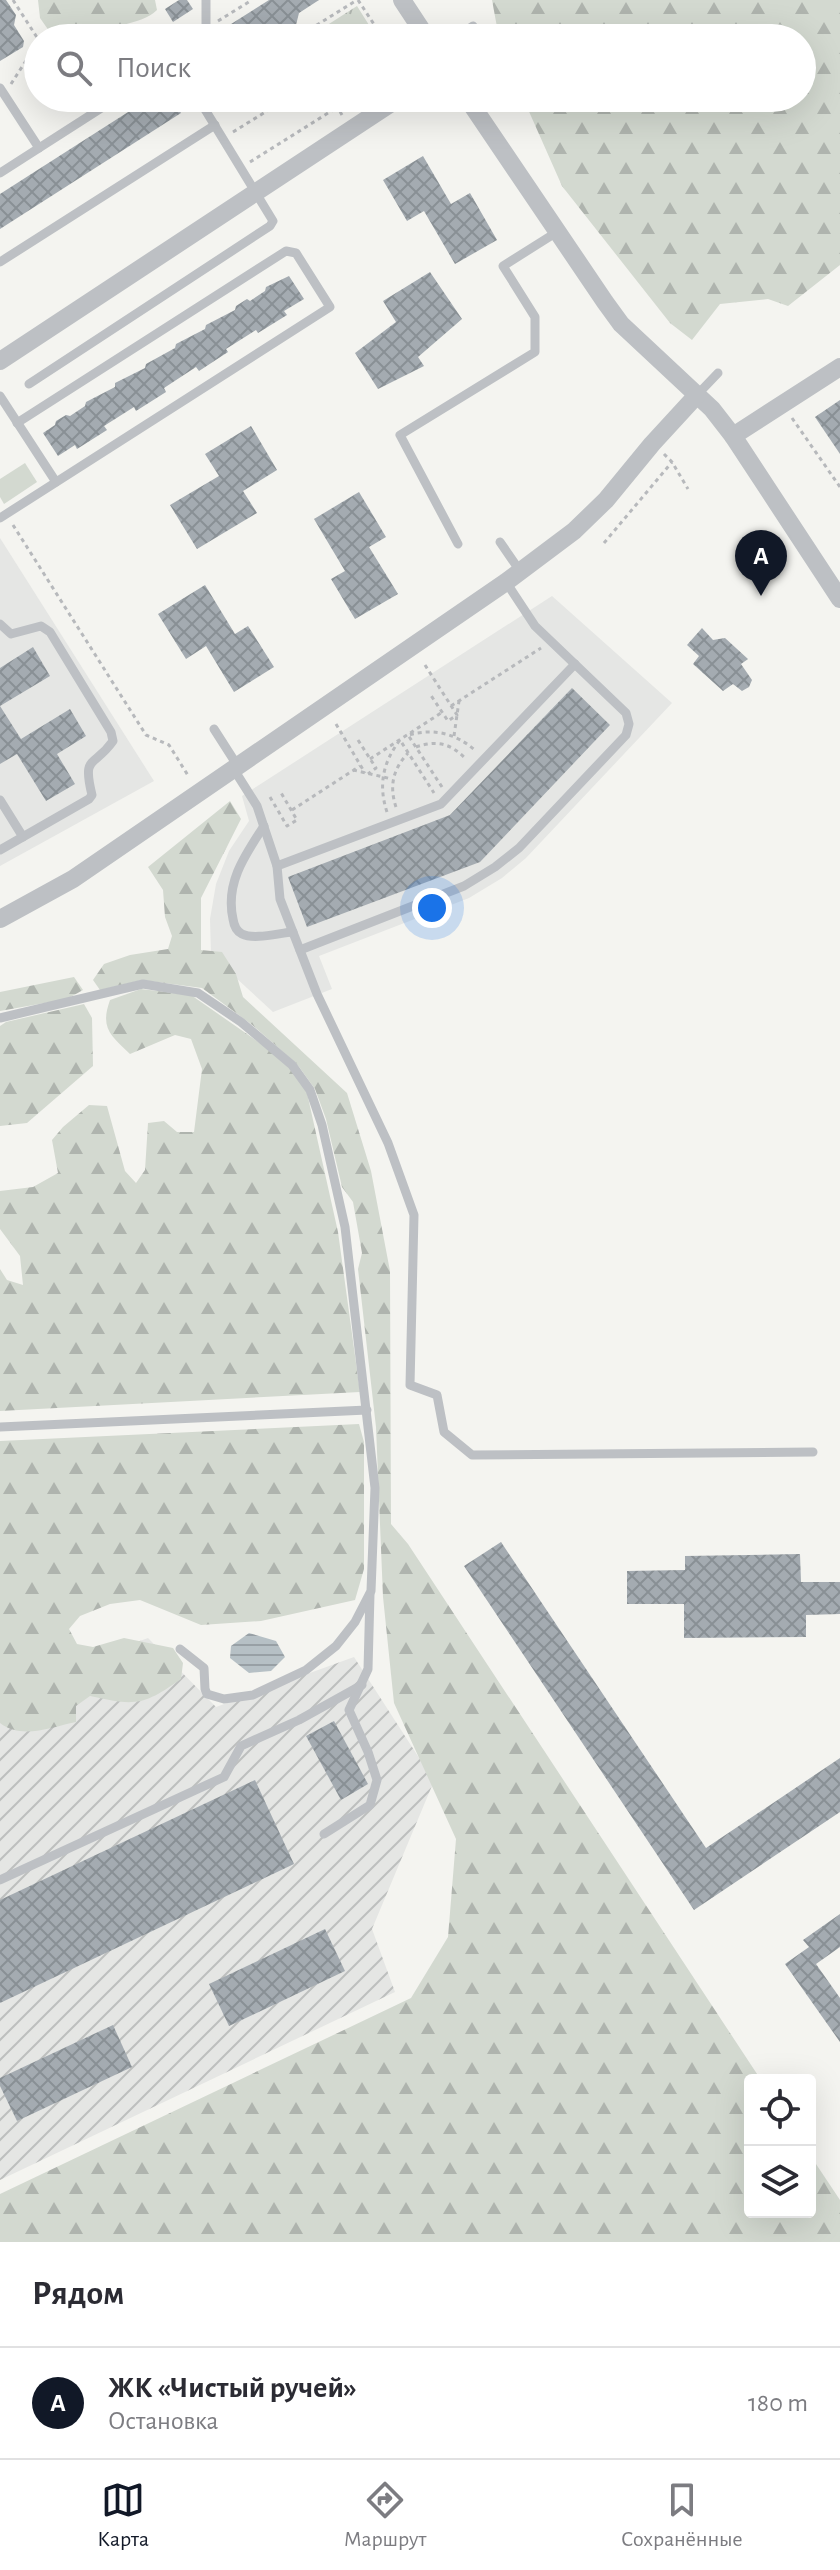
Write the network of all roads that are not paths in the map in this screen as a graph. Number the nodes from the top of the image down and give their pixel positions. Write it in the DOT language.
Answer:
graph roads {
  1 [pos="206,0"];
  2 [pos="402,0"];
  3 [pos="206,24"];
  4 [pos="418,24"];
  5 [pos="2,91"];
  6 [pos="95,112"];
  7 [pos="207,112"];
  8 [pos="378,112"];
  9 [pos="476,112"];
  10 [pos="215,125"];
  11 [pos="39,148"];
  12 [pos="0,173"];
  13 [pos="257,192"];
  14 [pos="557,232"];
  15 [pos="0,262"];
  16 [pos="0,361"];
  17 [pos="840,367"];
  18 [pos="718,373"];
  19 [pos="29,384"];
  20 [pos="697,395"];
  21 [pos="0,396"];
  22 [pos="17,423"];
  23 [pos="733,436"];
  24 [pos="56,482"];
  25 [pos="3,516"];
  26 [pos="500,542"];
  27 [pos="458,544"];
  28 [pos="513,577"];
  29 [pos="840,599"];
  30 [pos="0,624"];
  31 [pos="575,664"];
  32 [pos="214,729"];
  33 [pos="235,766"];
  34 [pos="0,800"];
  35 [pos="264,826"];
  36 [pos="23,837"];
  37 [pos="0,850"];
  38 [pos="277,866"];
  39 [pos="0,919"];
  40 [pos="293,932"];
  41 [pos="300,950"];
  42 [pos="0,1018"];
  43 [pos="367,1410"];
  44 [pos="0,1427"];
  45 [pos="813,1452"];
  46 [pos="371,1591"];
  47 [pos="180,1649"];
  48 [pos="362,1685"];
  49 [pos="324,1834"];
  50 [pos="0,1880"];
  1 -- 3 [label="lane"];
  2 -- 4 [label="street"];
  5 -- 11 [label="lane"];
  6 -- 11 [label="lane"];
  7 -- 10 [label="lane"];
  8 -- 13 [label="street"];
  9 -- 14 [label="street"];
  10 -- 13 [label="lane"];
  10 -- 15 [label="lane"];
  11 -- 12 [label="lane"];
  13 -- 16 [label="street"];
  13 -- 19 [label="lane"];
  14 -- 20 [label="street"];
  14 -- 27 [label="lane"];
  17 -- 23 [label="street"];
  18 -- 20 [label="lane"];
  20 -- 23 [label="street"];
  20 -- 28 [label="street"];
  21 -- 22 [label="lane"];
  22 -- 24 [label="lane"];
  22 -- 24 [label="lane"];
  23 -- 29 [label="street"];
  24 -- 25 [label="lane"];
  26 -- 28 [label="lane"];
  28 -- 31 [label="lane"];
  28 -- 33 [label="street"];
  30 -- 36 [label="lane"];
  31 -- 38 [label="lane"];
  31 -- 41 [label="lane"];
  32 -- 33 [label="lane"];
  33 -- 35 [label="lane"];
  33 -- 39 [label="street"];
  34 -- 36 [label="lane"];
  35 -- 38 [label="lane"];
  35 -- 40 [label="lane"];
  36 -- 37 [label="lane"];
  38 -- 40 [label="lane"];
  40 -- 41 [label="lane"];
  41 -- 45 [label="lane"];
  42 -- 43 [label="lane"];
  43 -- 44 [label="lane"];
  43 -- 46 [label="lane"];
  46 -- 47 [label="lane"];
  46 -- 48 [label="lane"];
  48 -- 49 [label="lane"];
  48 -- 50 [label="lane"];
}
